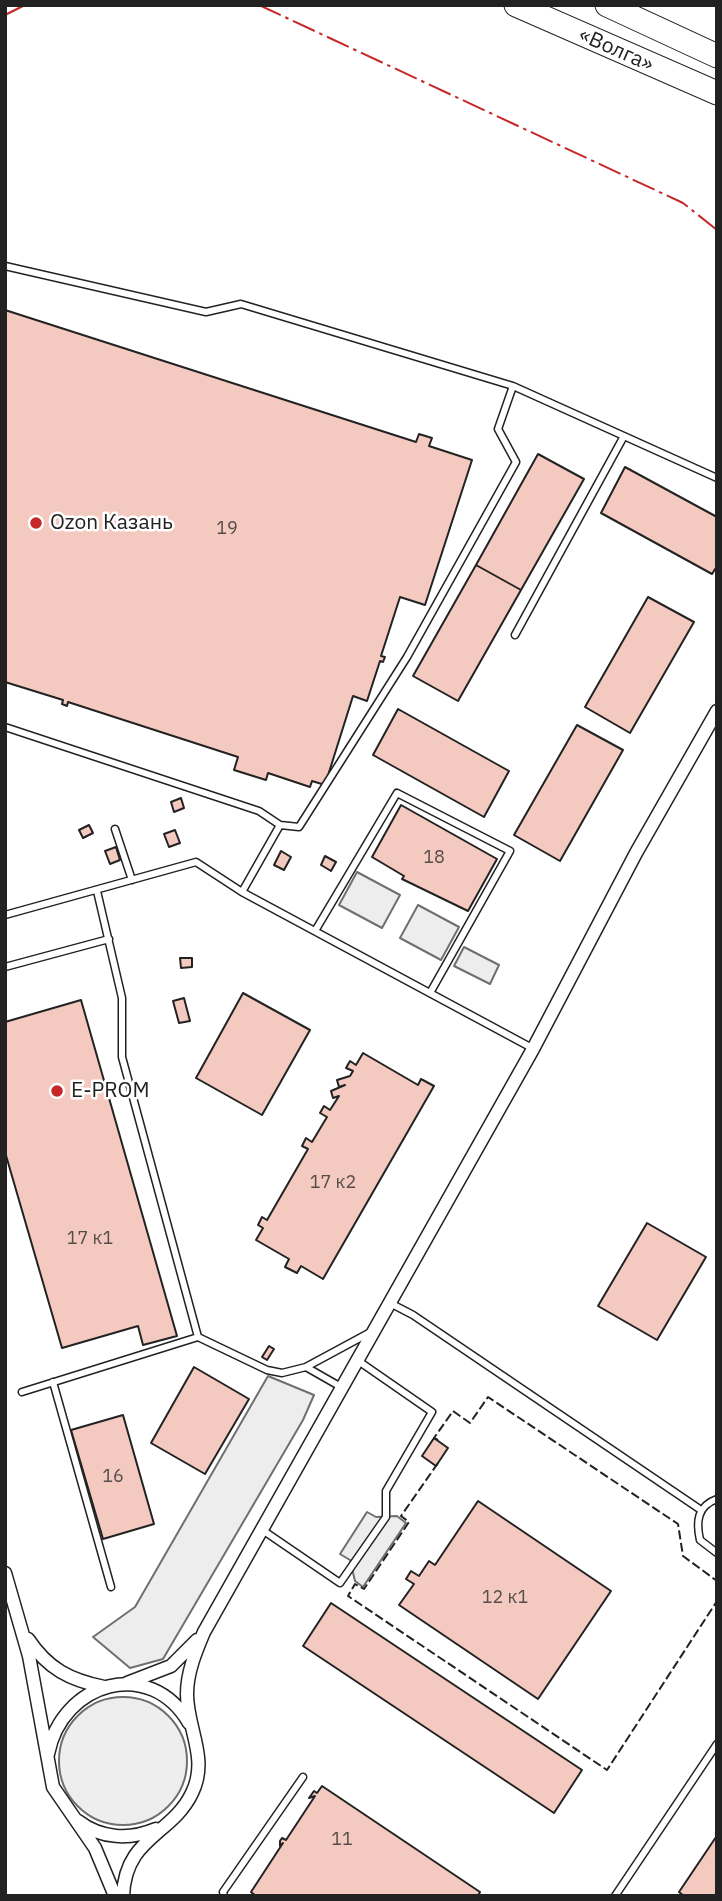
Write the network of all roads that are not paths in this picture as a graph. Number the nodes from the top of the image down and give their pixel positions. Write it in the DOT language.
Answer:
graph roads {
  1 [pos="504,5"];
  2 [pos="516,5"];
  3 [pos="607,5"];
  4 [pos="542,17"];
  5 [pos="717,56"];
  6 [pos="717,93"];
  7 [pos="5,266"];
  8 [pos="513,386"];
  9 [pos="624,436"];
  10 [pos="717,478"];
  11 [pos="515,635"];
  12 [pos="717,712"];
  13 [pos="5,727"];
  14 [pos="280,825"];
  15 [pos="115,830"];
  16 [pos="132,880"];
  17 [pos="97,891"];
  18 [pos="242,892"];
  19 [pos="5,915"];
  20 [pos="315,931"];
  21 [pos="109,939"];
  22 [pos="5,967"];
  23 [pos="430,993"];
  24 [pos="533,1049"];
  25 [pos="388,1301"];
  26 [pos="370,1332"];
  27 [pos="198,1337"];
  28 [pos="356,1359"];
  29 [pos="306,1367"];
  30 [pos="53,1382"];
  31 [pos="341,1387"];
  32 [pos="23,1392"];
  33 [pos="717,1499"];
  34 [pos="701,1510"];
  35 [pos="261,1529"];
  36 [pos="717,1553"];
  37 [pos="5,1573"];
  38 [pos="111,1587"];
  39 [pos="23,1632"];
  40 [pos="204,1632"];
  41 [pos="121,1685"];
  42 [pos="105,1687"];
  43 [pos="193,1729"];
  44 [pos="717,1744"];
  45 [pos="49,1771"];
  46 [pos="303,1777"];
  47 [pos="70,1814"];
  48 [pos="160,1827"];
  49 [pos="114,1896"];
  50 [pos="123,1896"];
  51 [pos="224,1896"];
  52 [pos="615,1896"];
  1 -- 4 [label="highway"];
  2 -- 4 [label="highway, «Волга»"];
  3 -- 5 [label="highway, «Волга»"];
  4 -- 6 [label="highway, «Волга»"];
  7 -- 8 [label="lane"];
  8 -- 9 [label="lane"];
  8 -- 14 [label="lane"];
  9 -- 10 [label="lane"];
  9 -- 11 [label="lane"];
  12 -- 24 [label="street"];
  13 -- 14 [label="lane"];
  14 -- 18 [label="lane"];
  15 -- 16 [label="lane"];
  16 -- 17 [label="lane"];
  16 -- 18 [label="lane"];
  17 -- 19 [label="lane"];
  17 -- 21 [label="lane"];
  18 -- 20 [label="lane"];
  20 -- 23 [label="lane"];
  20 -- 23 [label="lane"];
  21 -- 22 [label="lane"];
  21 -- 27 [label="lane"];
  23 -- 24 [label="lane"];
  24 -- 25 [label="street"];
  25 -- 26 [label="street"];
  25 -- 34 [label="lane"];
  26 -- 28 [label="street"];
  26 -- 29 [label="lane"];
  27 -- 29 [label="lane"];
  27 -- 30 [label="lane"];
  28 -- 31 [label="street"];
  28 -- 35 [label="lane"];
  29 -- 31 [label="lane"];
  30 -- 32 [label="lane"];
  30 -- 38 [label="lane"];
  31 -- 35 [label="street"];
  33 -- 34 [label="lane"];
  34 -- 36 [label="lane"];
  35 -- 40 [label="street"];
  37 -- 39 [label="street"];
  39 -- 42 [label="street"];
  39 -- 45 [label="street"];
  40 -- 41 [label="street"];
  40 -- 43 [label="street"];
  41 -- 42 [label="street"];
  41 -- 43 [label="street"];
  42 -- 45 [label="street"];
  43 -- 48 [label="street"];
  44 -- 52 [label="lane"];
  45 -- 47 [label="street"];
  46 -- 51 [label="lane"];
  47 -- 48 [label="street"];
  47 -- 49 [label="street"];
  48 -- 50 [label="street"];
}
